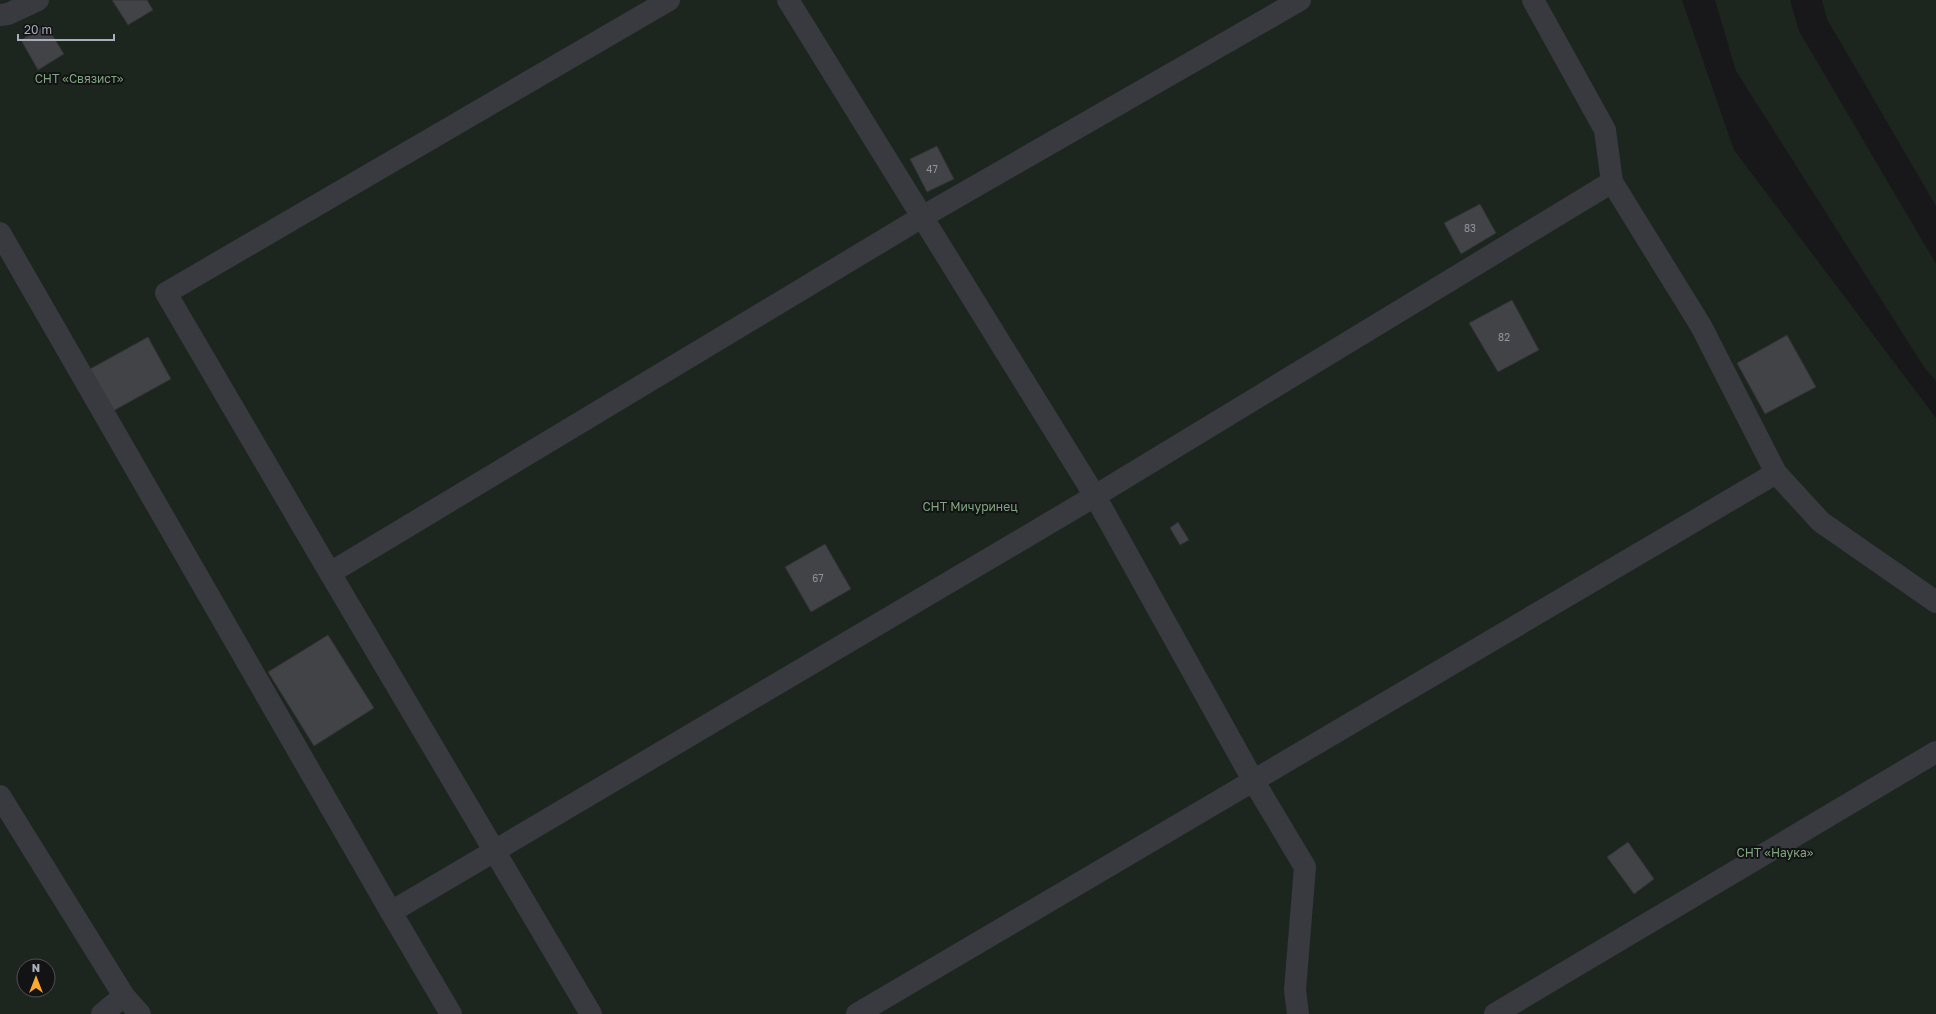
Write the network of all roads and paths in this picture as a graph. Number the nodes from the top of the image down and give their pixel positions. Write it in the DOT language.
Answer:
graph roads {
  1 [pos="38,0"];
  2 [pos="669,0"];
  3 [pos="788,0"];
  4 [pos="1300,0"];
  5 [pos="1533,0"];
  6 [pos="0,15"];
  7 [pos="1612,182"];
  8 [pos="922,217"];
  9 [pos="0,233"];
  10 [pos="1776,473"];
  11 [pos="1095,496"];
  12 [pos="330,573"];
  13 [pos="1936,602"];
  14 [pos="1936,752"];
  15 [pos="1253,780"];
  16 [pos="0,796"];
  17 [pos="494,852"];
  18 [pos="390,912"];
  19 [pos="124,996"];
  20 [pos="102,1014"];
  21 [pos="140,1014"];
  22 [pos="452,1014"];
  23 [pos="591,1014"];
  24 [pos="857,1014"];
  25 [pos="1298,1014"];
  26 [pos="1495,1014"];
  1 -- 6 [label="street"];
  2 -- 12 [label="street"];
  3 -- 8 [label="street"];
  4 -- 8 [label="street"];
  5 -- 7 [label="street"];
  7 -- 10 [label="street"];
  7 -- 11 [label="street"];
  8 -- 11 [label="street"];
  8 -- 12 [label="street"];
  9 -- 18 [label="street"];
  10 -- 13 [label="street"];
  10 -- 15 [label="street"];
  11 -- 15 [label="street"];
  11 -- 17 [label="street"];
  12 -- 17 [label="street"];
  14 -- 26 [label="street"];
  15 -- 24 [label="street"];
  15 -- 25 [label="street"];
  16 -- 19 [label="street"];
  17 -- 18 [label="street"];
  17 -- 23 [label="street"];
  18 -- 22 [label="street"];
  19 -- 20 [label="street"];
  19 -- 21 [label="street"];
}
